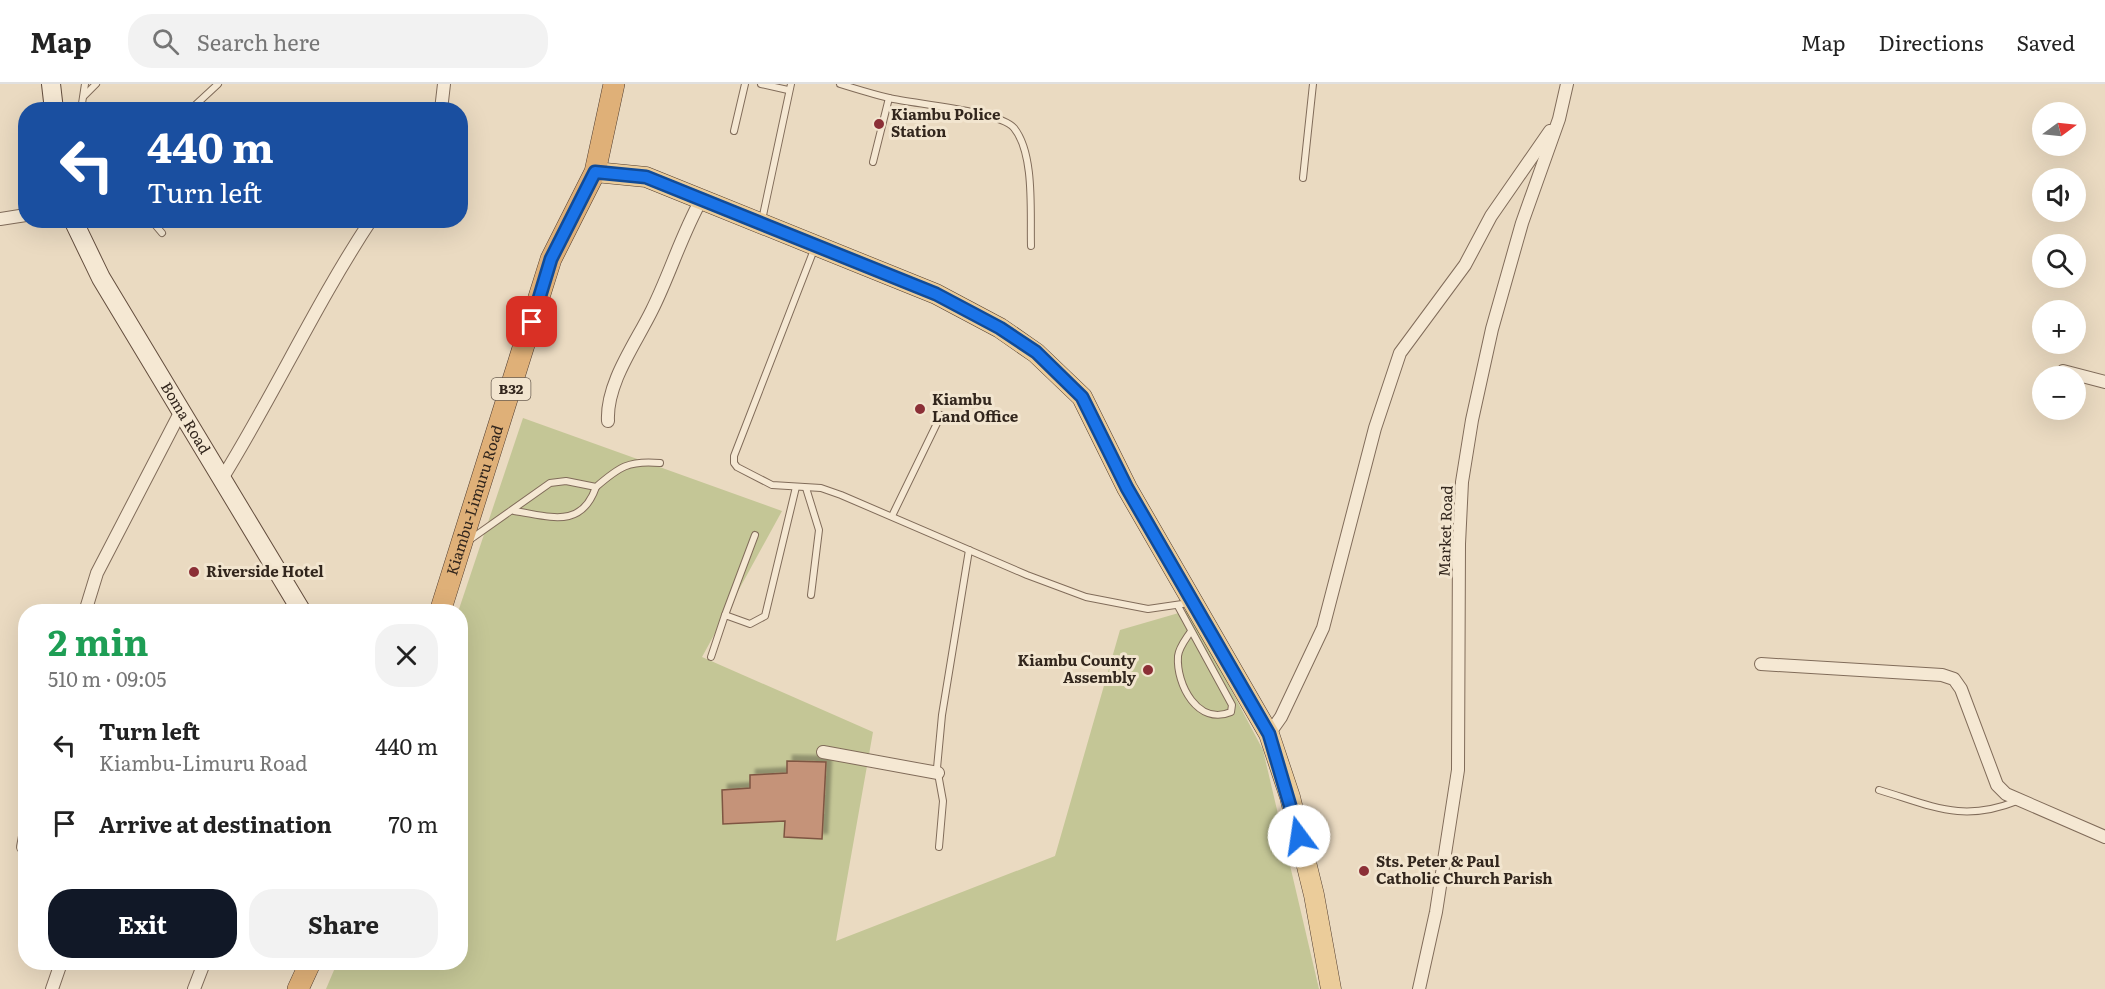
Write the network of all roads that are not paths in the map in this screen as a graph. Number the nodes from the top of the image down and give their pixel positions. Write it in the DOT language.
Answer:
graph roads {
  1 [pos="51,84"];
  2 [pos="86,84"];
  3 [pos="96,84"];
  4 [pos="218,84"];
  5 [pos="444,84"];
  6 [pos="614,84"];
  7 [pos="745,84"];
  8 [pos="761,84"];
  9 [pos="840,84"];
  10 [pos="1313,84"];
  11 [pos="1567,84"];
  12 [pos="790,87"];
  13 [pos="83,97"];
  14 [pos="889,98"];
  15 [pos="53,102"];
  16 [pos="82,102"];
  17 [pos="199,102"];
  18 [pos="442,102"];
  19 [pos="1559,119"];
  20 [pos="734,131"];
  21 [pos="873,162"];
  22 [pos="595,172"];
  23 [pos="1303,178"];
  24 [pos="701,200"];
  25 [pos="18,216"];
  26 [pos="0,219"];
  27 [pos="761,223"];
  28 [pos="78,228"];
  29 [pos="158,228"];
  30 [pos="366,228"];
  31 [pos="162,233"];
  32 [pos="1031,246"];
  33 [pos="815,247"];
  34 [pos="2086,377"];
  35 [pos="2105,382"];
  36 [pos="182,409"];
  37 [pos="941,415"];
  38 [pos="608,421"];
  39 [pos="660,463"];
  40 [pos="223,477"];
  41 [pos="596,487"];
  42 [pos="796,487"];
  43 [pos="806,488"];
  44 [pos="514,511"];
  45 [pos="892,516"];
  46 [pos="755,535"];
  47 [pos="462,545"];
  48 [pos="969,550"];
  49 [pos="811,596"];
  50 [pos="87,604"];
  51 [pos="297,604"];
  52 [pos="443,604"];
  53 [pos="1186,604"];
  54 [pos="725,615"];
  55 [pos="1191,631"];
  56 [pos="711,657"];
  57 [pos="1761,664"];
  58 [pos="1269,734"];
  59 [pos="823,752"];
  60 [pos="938,773"];
  61 [pos="1880,790"];
  62 [pos="2018,801"];
  63 [pos="2105,837"];
  64 [pos="939,847"];
  65 [pos="57,970"];
  66 [pos="201,970"];
  67 [pos="306,970"];
  68 [pos="51,989"];
  69 [pos="194,989"];
  70 [pos="297,989"];
  71 [pos="1331,989"];
  72 [pos="1419,989"];
  1 -- 15 [label="main road"];
  2 -- 13 [label="lane"];
  3 -- 13 [label="lane"];
  4 -- 17 [label="lane"];
  5 -- 18 [label="street"];
  6 -- 22 [label="highway, Kiambu-Limuru Road / B32"];
  7 -- 20 [label="lane"];
  8 -- 12 [label="lane"];
  9 -- 14 [label="lane"];
  10 -- 23 [label="lane"];
  11 -- 19 [label="street, Market Road"];
  12 -- 27 [label="lane"];
  13 -- 16 [label="lane"];
  14 -- 21 [label="lane"];
  14 -- 32 [label="lane"];
  19 -- 58 [label="street"];
  19 -- 72 [label="street, Market Road"];
  22 -- 24 [label="main road"];
  22 -- 47 [label="highway, Kiambu-Limuru Road / B32"];
  24 -- 27 [label="main road"];
  24 -- 38 [label="street"];
  25 -- 26 [label="street"];
  27 -- 33 [label="main road"];
  28 -- 36 [label="main road, Boma Road"];
  29 -- 31 [label="lane"];
  30 -- 40 [label="street"];
  33 -- 42 [label="lane"];
  33 -- 53 [label="main road"];
  34 -- 35 [label="street"];
  36 -- 40 [label="main road, Boma Road"];
  36 -- 50 [label="street"];
  37 -- 45 [label="lane"];
  39 -- 41 [label="lane"];
  40 -- 51 [label="main road, Boma Road"];
  41 -- 44 [label="lane"];
  41 -- 44 [label="lane"];
  42 -- 43 [label="lane"];
  42 -- 54 [label="lane"];
  43 -- 45 [label="lane"];
  43 -- 49 [label="lane"];
  44 -- 47 [label="lane"];
  45 -- 48 [label="lane"];
  46 -- 54 [label="lane"];
  47 -- 52 [label="highway, Kiambu-Limuru Road / B32"];
  48 -- 53 [label="lane"];
  48 -- 60 [label="lane"];
  53 -- 55 [label="lane"];
  53 -- 58 [label="main road"];
  54 -- 56 [label="lane"];
  55 -- 55 [label="lane"];
  57 -- 62 [label="street"];
  58 -- 71 [label="main road"];
  59 -- 60 [label="street"];
  60 -- 64 [label="lane"];
  61 -- 62 [label="lane"];
  62 -- 63 [label="street"];
  65 -- 68 [label="street"];
  66 -- 69 [label="street"];
  67 -- 70 [label="highway"];
}
